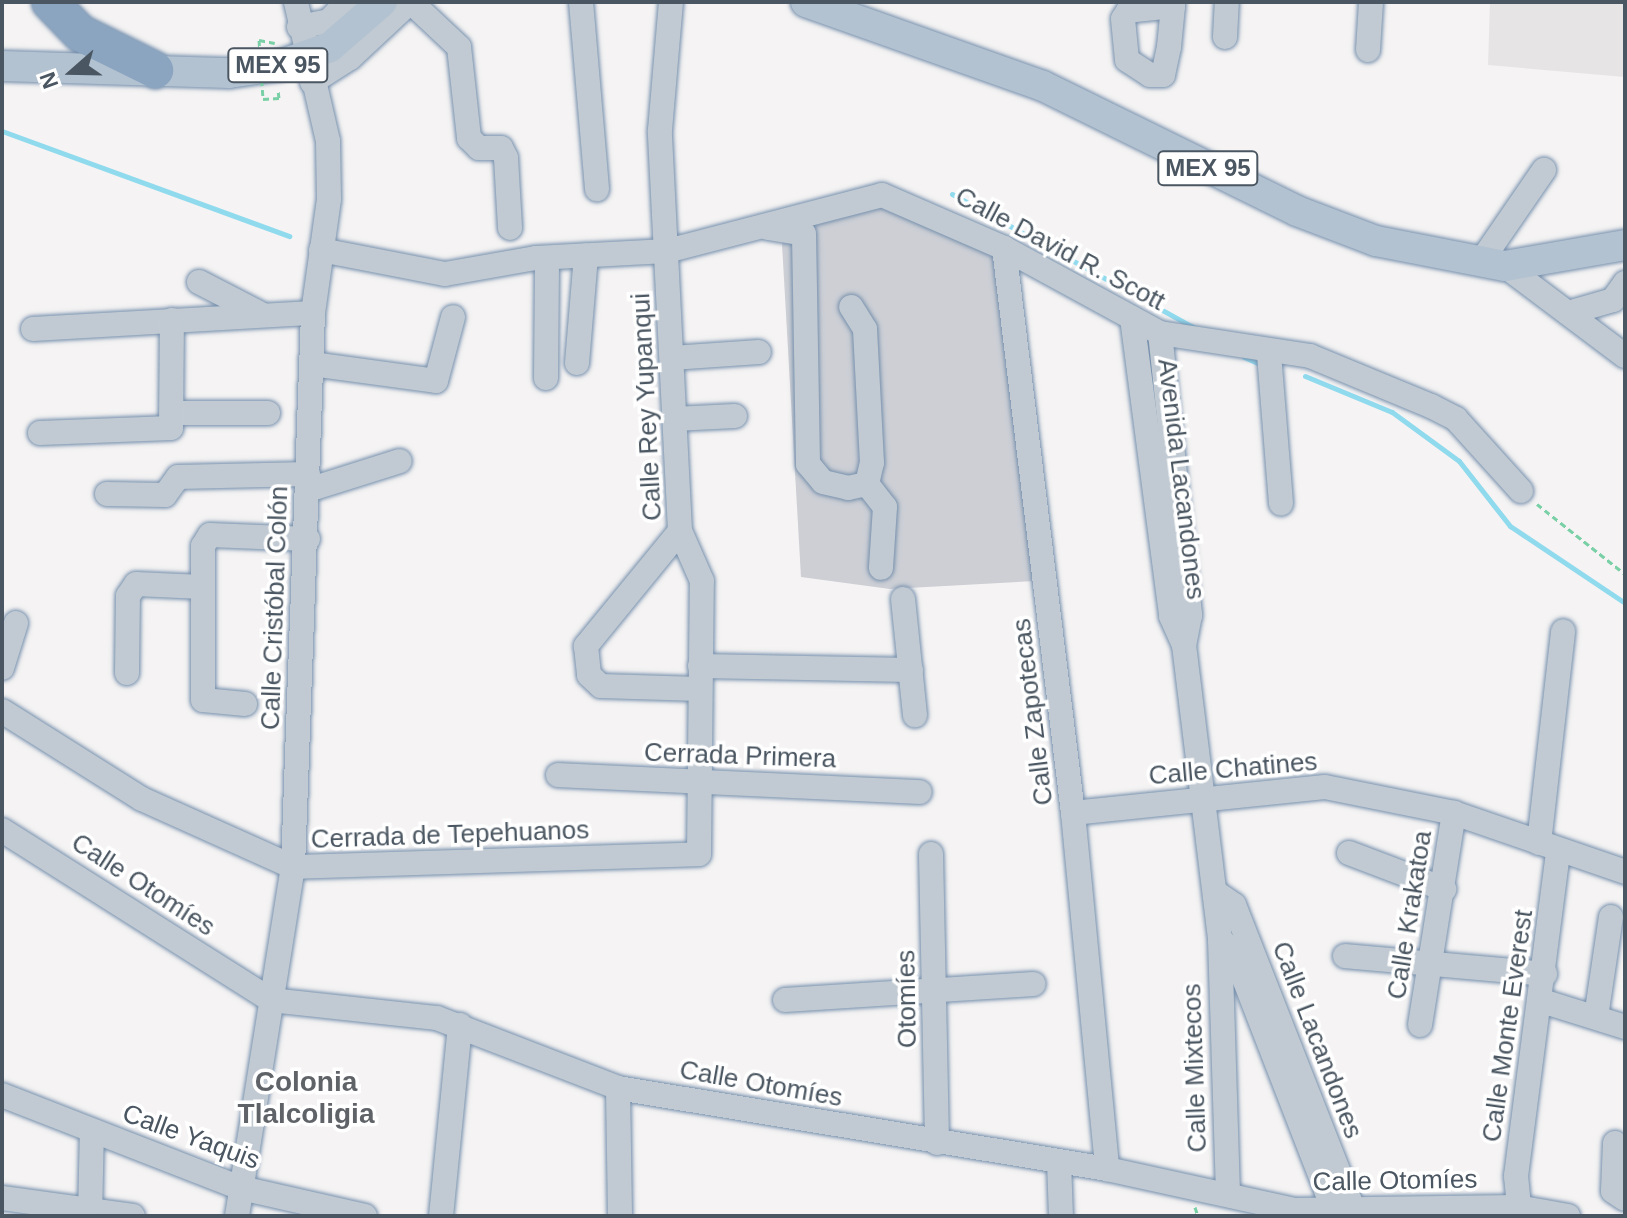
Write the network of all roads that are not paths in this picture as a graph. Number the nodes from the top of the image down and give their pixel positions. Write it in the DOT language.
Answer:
graph roads {
  1 [pos="50,2"];
  2 [pos="296,2"];
  3 [pos="347,2"];
  4 [pos="382,2"];
  5 [pos="411,2"];
  6 [pos="581,2"];
  7 [pos="671,2"];
  8 [pos="806,2"];
  9 [pos="1227,2"];
  10 [pos="1371,2"];
  11 [pos="299,27"];
  12 [pos="1225,37"];
  13 [pos="1368,50"];
  14 [pos="2,66"];
  15 [pos="155,70"];
  16 [pos="308,71"];
  17 [pos="1544,170"];
  18 [pos="597,189"];
  19 [pos="759,227"];
  20 [pos="510,228"];
  21 [pos="1624,245"];
  22 [pos="1004,248"];
  23 [pos="321,250"];
  24 [pos="667,251"];
  25 [pos="586,255"];
  26 [pos="542,258"];
  27 [pos="1492,264"];
  28 [pos="199,282"];
  29 [pos="1625,282"];
  30 [pos="851,307"];
  31 [pos="313,313"];
  32 [pos="1568,313"];
  33 [pos="261,314"];
  34 [pos="453,317"];
  35 [pos="1132,318"];
  36 [pos="172,320"];
  37 [pos="33,329"];
  38 [pos="1160,333"];
  39 [pos="759,352"];
  40 [pos="1269,354"];
  41 [pos="1625,356"];
  42 [pos="672,358"];
  43 [pos="577,363"];
  44 [pos="312,364"];
  45 [pos="546,378"];
  46 [pos="175,413"];
  47 [pos="268,413"];
  48 [pos="1157,413"];
  49 [pos="735,416"];
  50 [pos="674,419"];
  51 [pos="40,433"];
  52 [pos="400,461"];
  53 [pos="308,482"];
  54 [pos="867,484"];
  55 [pos="1521,491"];
  56 [pos="107,494"];
  57 [pos="1281,504"];
  58 [pos="680,531"];
  59 [pos="308,539"];
  60 [pos="881,568"];
  61 [pos="202,587"];
  62 [pos="903,599"];
  63 [pos="16,623"];
  64 [pos="1563,631"];
  65 [pos="2,668"];
  66 [pos="911,670"];
  67 [pos="127,673"];
  68 [pos="700,678"];
  69 [pos="245,704"];
  70 [pos="2,711"];
  71 [pos="915,715"];
  72 [pos="558,775"];
  73 [pos="698,783"];
  74 [pos="920,792"];
  75 [pos="1200,795"];
  76 [pos="1073,813"];
  77 [pos="1454,813"];
  78 [pos="2,830"];
  79 [pos="1549,847"];
  80 [pos="1349,853"];
  81 [pos="699,854"];
  82 [pos="931,854"];
  83 [pos="293,867"];
  84 [pos="1625,872"];
  85 [pos="1444,889"];
  86 [pos="1215,892"];
  87 [pos="1611,917"];
  88 [pos="1220,939"];
  89 [pos="1345,956"];
  90 [pos="1430,966"];
  91 [pos="1545,974"];
  92 [pos="1033,984"];
  93 [pos="934,991"];
  94 [pos="271,1000"];
  95 [pos="785,1000"];
  96 [pos="1542,1001"];
  97 [pos="1596,1017"];
  98 [pos="460,1025"];
  99 [pos="1420,1025"];
  100 [pos="1625,1027"];
  101 [pos="618,1088"];
  102 [pos="2,1095"];
  103 [pos="92,1131"];
  104 [pos="937,1143"];
  105 [pos="1615,1143"];
  106 [pos="1059,1162"];
  107 [pos="1107,1169"];
  108 [pos="241,1188"];
  109 [pos="1228,1194"];
  110 [pos="2,1198"];
  111 [pos="1625,1199"];
  112 [pos="90,1212"];
  113 [pos="1518,1212"];
  114 [pos="1289,1213"];
  115 [pos="1344,1213"];
  116 [pos="133,1216"];
  117 [pos="237,1216"];
  118 [pos="365,1216"];
  119 [pos="441,1216"];
  120 [pos="620,1216"];
  121 [pos="1061,1216"];
  122 [pos="1568,1216"];
  1 -- 15 [label="highway"];
  2 -- 11 [label="street, Calle Cristóbal Colón"];
  3 -- 11 [label="street"];
  4 -- 16 [label="main road, MEX 95"];
  5 -- 16 [label="street"];
  5 -- 20 [label="street"];
  6 -- 18 [label="street"];
  7 -- 24 [label="street, Calle Rey Yupanqui"];
  8 -- 27 [label="main road, MEX 95"];
  9 -- 12 [label="street"];
  10 -- 13 [label="street"];
  11 -- 16 [label="street, Calle Cristóbal Colón"];
  14 -- 15 [label="main road"];
  15 -- 16 [label="main road, MEX 95"];
  16 -- 23 [label="street, Calle Cristóbal Colón"];
  17 -- 27 [label="street"];
  19 -- 22 [label="street, Calle David R. Scott"];
  19 -- 24 [label="street, Calle David R. Scott"];
  19 -- 54 [label="street"];
  21 -- 27 [label="main road, MEX 95"];
  21 -- 29 [label="street"];
  22 -- 35 [label="street, Calle David R. Scott"];
  22 -- 76 [label="street, Calle Zapotecas"];
  23 -- 26 [label="street, Calle David R. Scott"];
  23 -- 31 [label="street, Calle Cristóbal Colón"];
  24 -- 25 [label="street, Calle David R. Scott"];
  24 -- 42 [label="street, Calle Rey Yupanqui"];
  25 -- 26 [label="street, Calle David R. Scott"];
  25 -- 43 [label="street"];
  26 -- 45 [label="street"];
  27 -- 32 [label="street"];
  28 -- 33 [label="street"];
  29 -- 32 [label="street"];
  30 -- 54 [label="street"];
  31 -- 33 [label="street"];
  31 -- 44 [label="street, Calle Cristóbal Colón"];
  32 -- 41 [label="street"];
  33 -- 36 [label="street"];
  34 -- 44 [label="street"];
  35 -- 38 [label="street, Calle David R. Scott"];
  35 -- 48 [label="street, Avenida Lacandones"];
  36 -- 37 [label="street"];
  36 -- 46 [label="street"];
  38 -- 40 [label="street, Calle David R. Scott"];
  38 -- 48 [label="street, Avenida Lacandones"];
  39 -- 42 [label="street"];
  40 -- 55 [label="street, Calle David R. Scott"];
  40 -- 57 [label="street"];
  42 -- 50 [label="street, Calle Rey Yupanqui"];
  44 -- 53 [label="street, Calle Cristóbal Colón"];
  46 -- 47 [label="street"];
  46 -- 51 [label="street"];
  48 -- 75 [label="street, Avenida Lacandones"];
  49 -- 50 [label="street"];
  50 -- 58 [label="street, Calle Rey Yupanqui"];
  52 -- 53 [label="street"];
  53 -- 56 [label="street"];
  53 -- 59 [label="street, Calle Cristóbal Colón"];
  54 -- 60 [label="street"];
  58 -- 68 [label="street, Calle Rey Yupanqui"];
  58 -- 68 [label="street"];
  59 -- 61 [label="street"];
  59 -- 83 [label="street, Calle Cristóbal Colón"];
  61 -- 67 [label="street"];
  61 -- 69 [label="street"];
  62 -- 66 [label="street"];
  63 -- 65 [label="street"];
  64 -- 79 [label="street, Calle Monte Everest"];
  66 -- 68 [label="street"];
  66 -- 71 [label="street"];
  68 -- 73 [label="street, Calle Rey Yupanqui"];
  70 -- 83 [label="street, Cerrada de Tepehuanos"];
  72 -- 73 [label="street, Cerrada Primera"];
  73 -- 74 [label="street, Cerrada Primera"];
  73 -- 81 [label="street, Calle Rey Yupanqui"];
  75 -- 76 [label="street, Calle Chatines"];
  75 -- 77 [label="street, Calle Chatines"];
  75 -- 86 [label="street, Avenida Lacandones"];
  76 -- 107 [label="street, Calle Zapotecas"];
  77 -- 79 [label="street, Calle Chatines"];
  77 -- 85 [label="street, Calle Krakatoa"];
  78 -- 94 [label="street, Calle Otomíes"];
  79 -- 84 [label="street, Calle Chatines"];
  79 -- 91 [label="street, Calle Monte Everest"];
  80 -- 85 [label="street"];
  81 -- 83 [label="street, Cerrada de Tepehuanos"];
  82 -- 93 [label="street, Otomíes"];
  83 -- 94 [label="street, Calle Cristóbal Colón"];
  85 -- 90 [label="street, Calle Krakatoa"];
  86 -- 88 [label="street, Avenida Lacandones"];
  86 -- 115 [label="street, Calle Lacandones"];
  87 -- 97 [label="street"];
  88 -- 109 [label="street, Calle Mixtecos"];
  88 -- 115 [label="street, Calle Lacandones"];
  89 -- 90 [label="street"];
  90 -- 91 [label="street"];
  90 -- 99 [label="street, Calle Krakatoa"];
  91 -- 96 [label="street, Calle Monte Everest"];
  92 -- 93 [label="street"];
  93 -- 95 [label="street"];
  93 -- 104 [label="street, Otomíes"];
  94 -- 98 [label="street, Calle Otomíes"];
  94 -- 108 [label="street, Calle Cristóbal Colón"];
  96 -- 97 [label="street"];
  96 -- 113 [label="street, Calle Monte Everest"];
  97 -- 100 [label="street"];
  98 -- 101 [label="street, Calle Otomíes"];
  98 -- 119 [label="street"];
  101 -- 104 [label="street, Calle Otomíes"];
  101 -- 120 [label="street"];
  102 -- 103 [label="street, Calle Yaquis"];
  103 -- 108 [label="street, Calle Yaquis"];
  103 -- 112 [label="street"];
  104 -- 106 [label="street, Calle Otomíes"];
  105 -- 111 [label="street"];
  106 -- 107 [label="street, Calle Otomíes"];
  106 -- 121 [label="street"];
  107 -- 109 [label="street, Calle Otomíes"];
  108 -- 117 [label="street, Calle Cristóbal Colón"];
  108 -- 118 [label="street, Calle Yaquis"];
  109 -- 114 [label="street, Calle Otomíes"];
  110 -- 112 [label="street"];
  112 -- 116 [label="street"];
  113 -- 115 [label="street, Calle Otomíes"];
  113 -- 122 [label="street, Calle Otomíes"];
  114 -- 115 [label="street, Calle Otomíes"];
}
